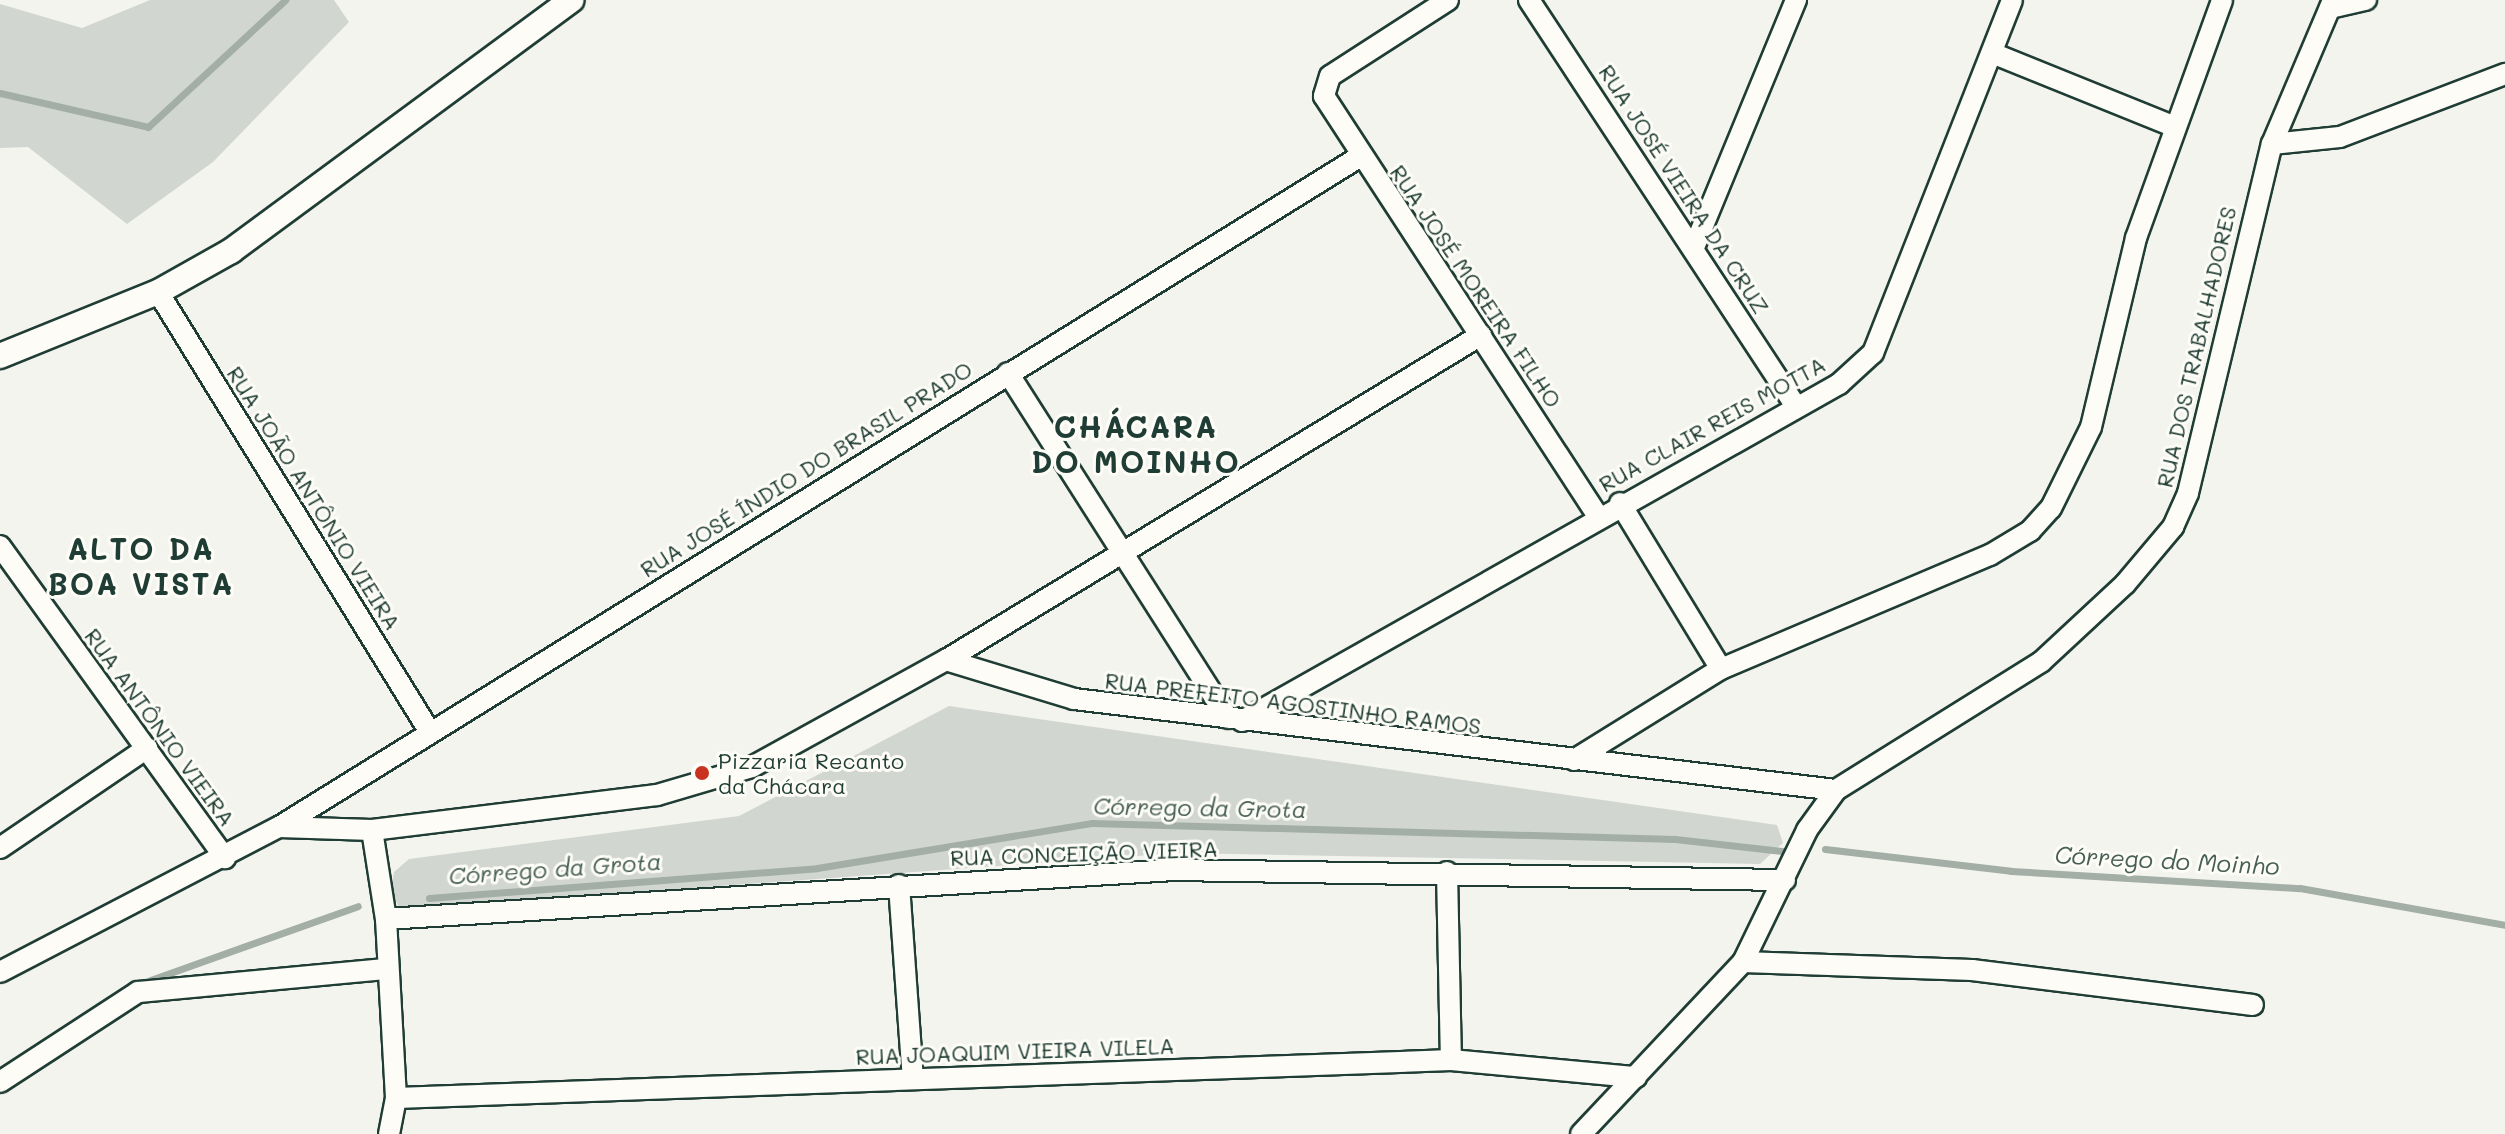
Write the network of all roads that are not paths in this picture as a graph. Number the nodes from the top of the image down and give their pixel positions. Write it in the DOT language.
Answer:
graph roads {
  1 [pos="572,0"];
  2 [pos="1448,0"];
  3 [pos="1529,0"];
  4 [pos="1796,0"];
  5 [pos="2012,0"];
  6 [pos="2222,0"];
  7 [pos="2366,0"];
  8 [pos="2332,4"];
  9 [pos="1418,8"];
  10 [pos="1992,53"];
  11 [pos="2505,74"];
  12 [pos="2175,127"];
  13 [pos="2272,144"];
  14 [pos="1361,156"];
  15 [pos="1695,245"];
  16 [pos="158,292"];
  17 [pos="1481,335"];
  18 [pos="0,356"];
  19 [pos="1008,373"];
  20 [pos="1796,407"];
  21 [pos="1620,503"];
  22 [pos="1597,514"];
  23 [pos="0,546"];
  24 [pos="1120,554"];
  25 [pos="946,660"];
  26 [pos="1721,669"];
  27 [pos="1235,720"];
  28 [pos="428,729"];
  29 [pos="147,748"];
  30 [pos="1574,760"];
  31 [pos="1836,790"];
  32 [pos="279,827"];
  33 [pos="372,830"];
  34 [pos="0,848"];
  35 [pos="225,858"];
  36 [pos="1447,872"];
  37 [pos="1785,880"];
  38 [pos="899,885"];
  39 [pos="386,919"];
  40 [pos="1743,962"];
  41 [pos="386,969"];
  42 [pos="0,972"];
  43 [pos="2253,1005"];
  44 [pos="1451,1060"];
  45 [pos="1636,1077"];
  46 [pos="913,1078"];
  47 [pos="0,1082"];
  48 [pos="396,1098"];
  49 [pos="389,1134"];
  50 [pos="1581,1134"];
  1 -- 16 [label="street"];
  2 -- 9 [label="street"];
  3 -- 15 [label="street, RUA JOSÉ VIEIRA DA CRUZ"];
  4 -- 15 [label="street"];
  5 -- 10 [label="street, RUA CLAIR REIS MOTTA"];
  6 -- 12 [label="street"];
  7 -- 8 [label="street"];
  8 -- 13 [label="street, RUA DOS TRABALHADORES"];
  9 -- 14 [label="street, RUA JOSÉ MOREIRA FILHO"];
  10 -- 12 [label="street"];
  10 -- 20 [label="street, RUA CLAIR REIS MOTTA"];
  11 -- 13 [label="street"];
  12 -- 26 [label="street"];
  13 -- 31 [label="street, RUA DOS TRABALHADORES"];
  14 -- 17 [label="street, RUA JOSÉ MOREIRA FILHO"];
  14 -- 19 [label="street, RUA JOSÉ ÍNDIO DO BRASIL PRADO"];
  15 -- 20 [label="street, RUA JOSÉ VIEIRA DA CRUZ"];
  16 -- 18 [label="street"];
  16 -- 28 [label="street, RUA JOÃO ANTÔNIO VIEIRA"];
  17 -- 22 [label="street, RUA JOSÉ MOREIRA FILHO"];
  17 -- 24 [label="street"];
  19 -- 24 [label="street"];
  19 -- 28 [label="street, RUA JOSÉ ÍNDIO DO BRASIL PRADO"];
  20 -- 21 [label="street, RUA CLAIR REIS MOTTA"];
  21 -- 22 [label="street, RUA CLAIR REIS MOTTA"];
  21 -- 26 [label="street"];
  22 -- 27 [label="street, RUA CLAIR REIS MOTTA"];
  23 -- 29 [label="street, RUA ANTÔNIO VIEIRA"];
  24 -- 25 [label="street"];
  24 -- 27 [label="street"];
  25 -- 27 [label="street, RUA PREFEITO AGOSTINHO RAMOS"];
  25 -- 33 [label="street"];
  26 -- 30 [label="street"];
  27 -- 30 [label="street, RUA PREFEITO AGOSTINHO RAMOS"];
  28 -- 32 [label="street, RUA JOSÉ ÍNDIO DO BRASIL PRADO"];
  29 -- 34 [label="street"];
  29 -- 35 [label="street, RUA ANTÔNIO VIEIRA"];
  30 -- 31 [label="street, RUA PREFEITO AGOSTINHO RAMOS"];
  31 -- 37 [label="street, RUA DOS TRABALHADORES"];
  32 -- 33 [label="street"];
  32 -- 35 [label="street"];
  33 -- 39 [label="street"];
  35 -- 42 [label="street"];
  36 -- 37 [label="street, RUA CONCEIÇÃO VIEIRA"];
  36 -- 38 [label="street, RUA CONCEIÇÃO VIEIRA"];
  36 -- 44 [label="street"];
  37 -- 40 [label="street, RUA DOS TRABALHADORES"];
  38 -- 39 [label="street, RUA CONCEIÇÃO VIEIRA"];
  38 -- 46 [label="street"];
  39 -- 41 [label="street"];
  40 -- 43 [label="street"];
  40 -- 45 [label="street, RUA DOS TRABALHADORES"];
  41 -- 47 [label="street"];
  41 -- 48 [label="street"];
  44 -- 45 [label="street, RUA JOAQUIM VIEIRA VILELA"];
  44 -- 46 [label="street, RUA JOAQUIM VIEIRA VILELA"];
  45 -- 50 [label="street, RUA DOS TRABALHADORES"];
  46 -- 48 [label="street, RUA JOAQUIM VIEIRA VILELA"];
  48 -- 49 [label="street"];
}
